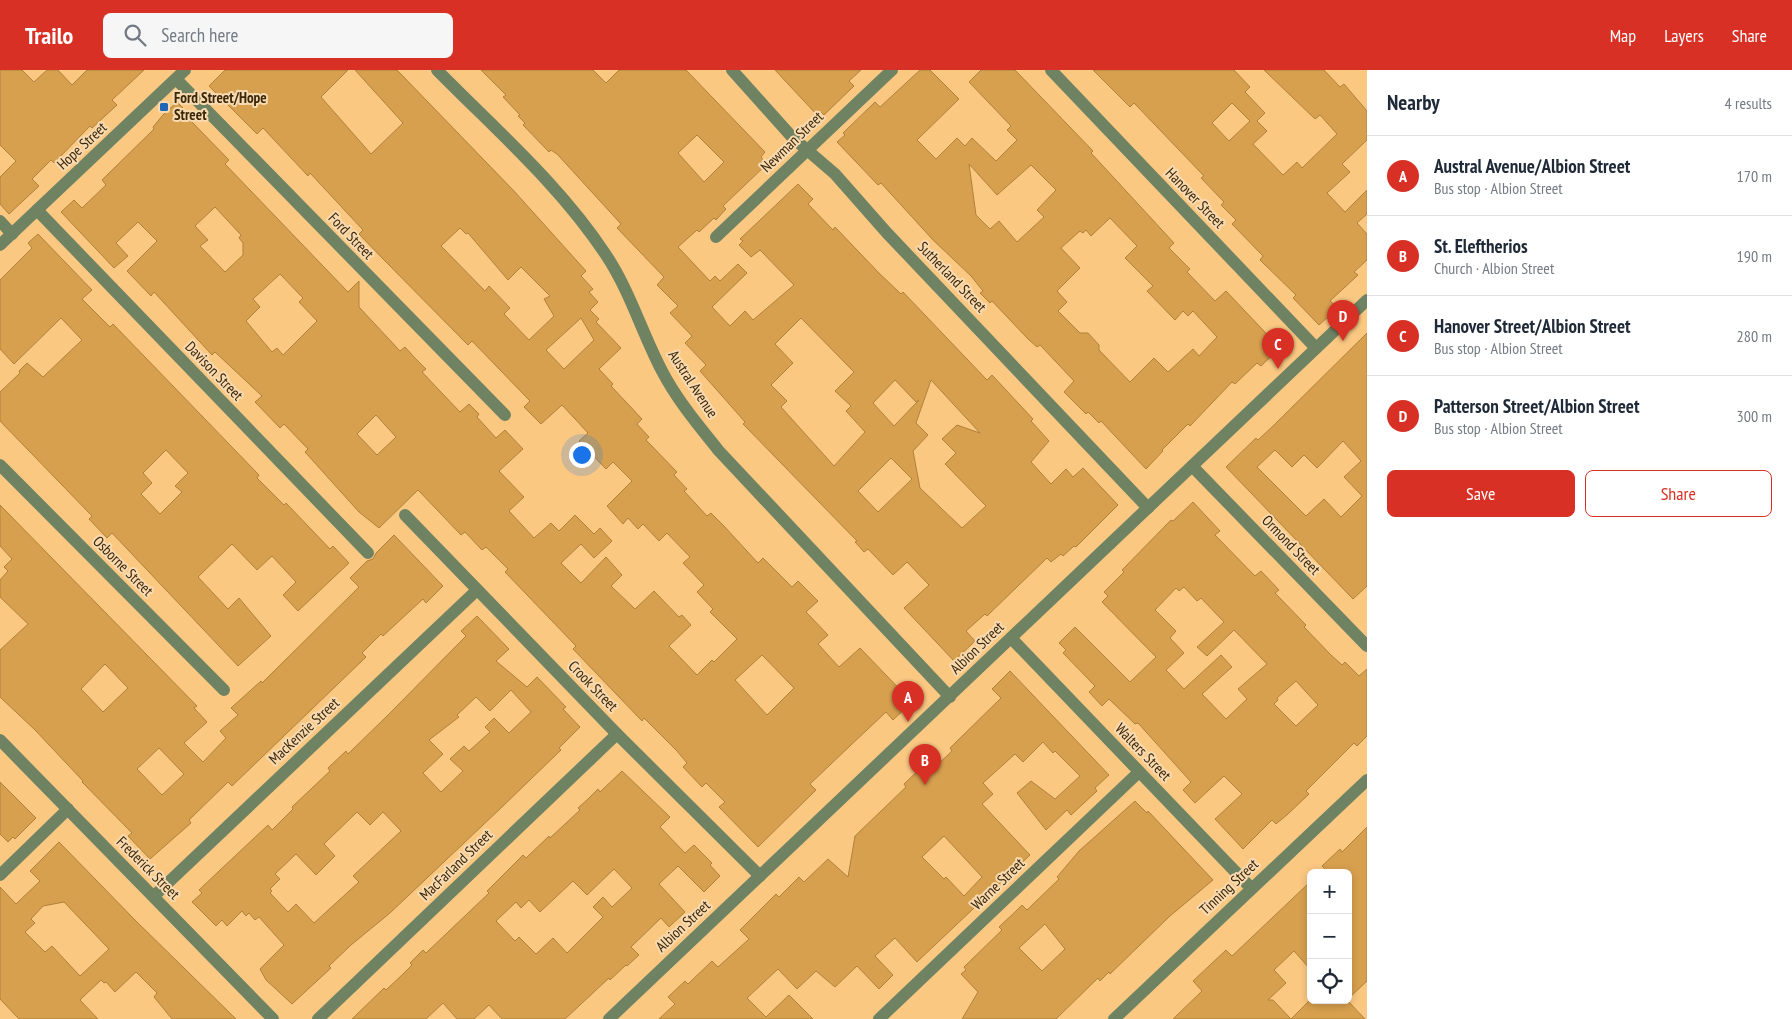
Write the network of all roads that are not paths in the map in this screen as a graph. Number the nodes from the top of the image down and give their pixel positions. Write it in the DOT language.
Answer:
graph roads {
  1 [pos="437,70"];
  2 [pos="732,70"];
  3 [pos="892,70"];
  4 [pos="1051,70"];
  5 [pos="181,74"];
  6 [pos="808,149"];
  7 [pos="37,210"];
  8 [pos="0,221"];
  9 [pos="12,234"];
  10 [pos="716,237"];
  11 [pos="0,245"];
  12 [pos="1367,300"];
  13 [pos="1316,348"];
  14 [pos="505,415"];
  15 [pos="0,465"];
  16 [pos="1192,466"];
  17 [pos="1148,508"];
  18 [pos="405,515"];
  19 [pos="368,553"];
  20 [pos="477,590"];
  21 [pos="1011,638"];
  22 [pos="1367,646"];
  23 [pos="224,690"];
  24 [pos="950,697"];
  25 [pos="617,734"];
  26 [pos="0,740"];
  27 [pos="1139,772"];
  28 [pos="1367,780"];
  29 [pos="68,809"];
  30 [pos="0,874"];
  31 [pos="760,876"];
  32 [pos="1251,888"];
  33 [pos="154,896"];
  34 [pos="273,1019"];
  35 [pos="318,1019"];
  36 [pos="609,1019"];
  37 [pos="879,1019"];
  38 [pos="1114,1019"];
  1 -- 24 [label="street, Austral Avenue"];
  2 -- 6 [label="street, Sutherland Street"];
  3 -- 6 [label="street, Newman Street"];
  4 -- 13 [label="street, Hanover Street"];
  5 -- 7 [label="street, Hope Street"];
  5 -- 14 [label="street, Ford Street"];
  6 -- 10 [label="street, Newman Street"];
  6 -- 17 [label="street, Sutherland Street"];
  7 -- 9 [label="street, Hope Street"];
  7 -- 19 [label="street, Davison Street"];
  8 -- 9 [label="street"];
  9 -- 11 [label="street, Hope Street"];
  12 -- 13 [label="street, Albion Street"];
  13 -- 16 [label="street, Albion Street"];
  15 -- 23 [label="street, Osborne Street"];
  16 -- 17 [label="street, Albion Street"];
  16 -- 22 [label="street, Ormond Street"];
  17 -- 21 [label="street, Albion Street"];
  18 -- 20 [label="street, Crook Street"];
  20 -- 25 [label="street, Crook Street"];
  20 -- 33 [label="street, MacKenzie Street"];
  21 -- 24 [label="street, Albion Street"];
  21 -- 27 [label="street, Walters Street"];
  24 -- 31 [label="street, Albion Street"];
  25 -- 31 [label="street, Crook Street"];
  25 -- 35 [label="street, MacFarland Street"];
  26 -- 29 [label="street, Frederick Street"];
  27 -- 32 [label="street, Walters Street"];
  27 -- 37 [label="street, Warne Street"];
  28 -- 32 [label="street, Tinning Street"];
  29 -- 30 [label="street"];
  29 -- 33 [label="street, Frederick Street"];
  31 -- 36 [label="street, Albion Street"];
  32 -- 38 [label="street, Tinning Street"];
  33 -- 34 [label="street, Frederick Street"];
}
